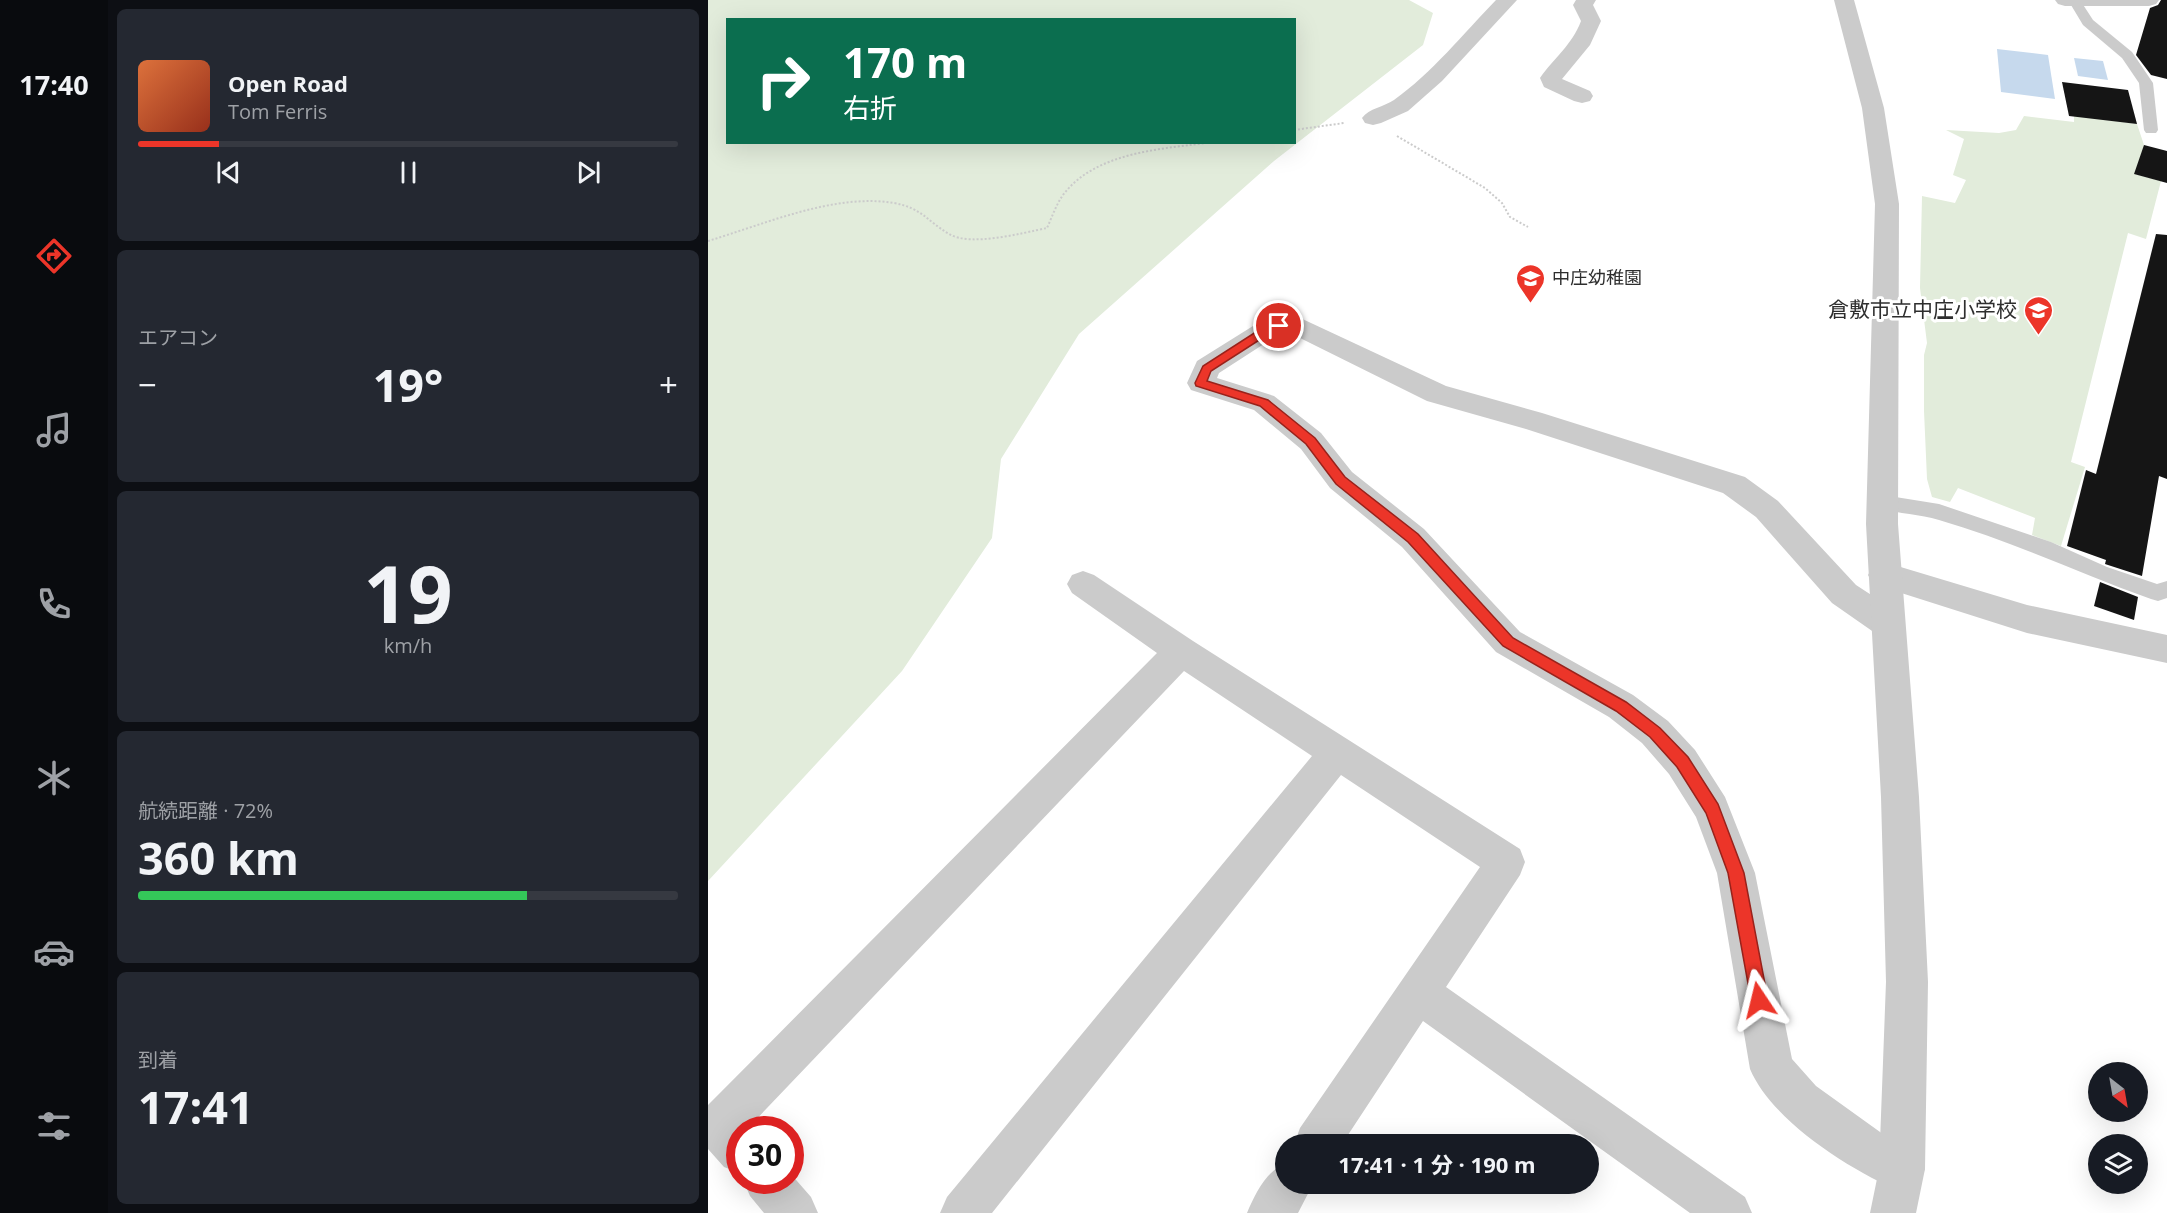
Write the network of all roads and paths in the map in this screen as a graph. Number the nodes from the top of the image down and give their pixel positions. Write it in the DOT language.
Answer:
graph roads {
  1 [pos="1508,0"];
  2 [pos="1586,0"];
  3 [pos="1844,0"];
  4 [pos="2065,0"];
  5 [pos="2074,0"];
  6 [pos="2149,0"];
  7 [pos="1582,96"];
  8 [pos="1373,118"];
  9 [pos="1296,130"];
  10 [pos="2151,130"];
  11 [pos="1201,144"];
  12 [pos="1528,227"];
  13 [pos="708,241"];
  14 [pos="1883,502"];
  15 [pos="1884,575"];
  16 [pos="1083,584"];
  17 [pos="2167,589"];
  18 [pos="1887,622"];
  19 [pos="2167,649"];
  20 [pos="1181,651"];
  21 [pos="1338,752"];
  22 [pos="1419,993"];
  23 [pos="728,1116"];
  24 [pos="726,1118"];
  25 [pos="1323,1134"];
  26 [pos="726,1135"];
  27 [pos="1902,1169"];
  28 [pos="778,1194"];
  29 [pos="1283,1194"];
  30 [pos="795,1213"];
  31 [pos="963,1213"];
  32 [pos="1270,1213"];
  33 [pos="1729,1213"];
  34 [pos="1893,1213"];
  1 -- 8 [label="street"];
  2 -- 7 [label="street"];
  3 -- 14 [label="street"];
  4 -- 5 [label="street"];
  5 -- 6 [label="street"];
  5 -- 10 [label="lane"];
  8 -- 9 [label="path"];
  8 -- 12 [label="path"];
  11 -- 13 [label="path"];
  14 -- 15 [label="street"];
  14 -- 17 [label="lane"];
  15 -- 18 [label="street"];
  15 -- 19 [label="street"];
  16 -- 20 [label="street"];
  18 -- 27 [label="street"];
  18 -- 27 [label="street"];
  20 -- 21 [label="street"];
  20 -- 23 [label="street"];
  21 -- 22 [label="street"];
  21 -- 31 [label="street"];
  22 -- 25 [label="street"];
  22 -- 33 [label="street"];
  24 -- 26 [label="street"];
  27 -- 34 [label="street"];
  28 -- 30 [label="street"];
  29 -- 32 [label="street"];
}
